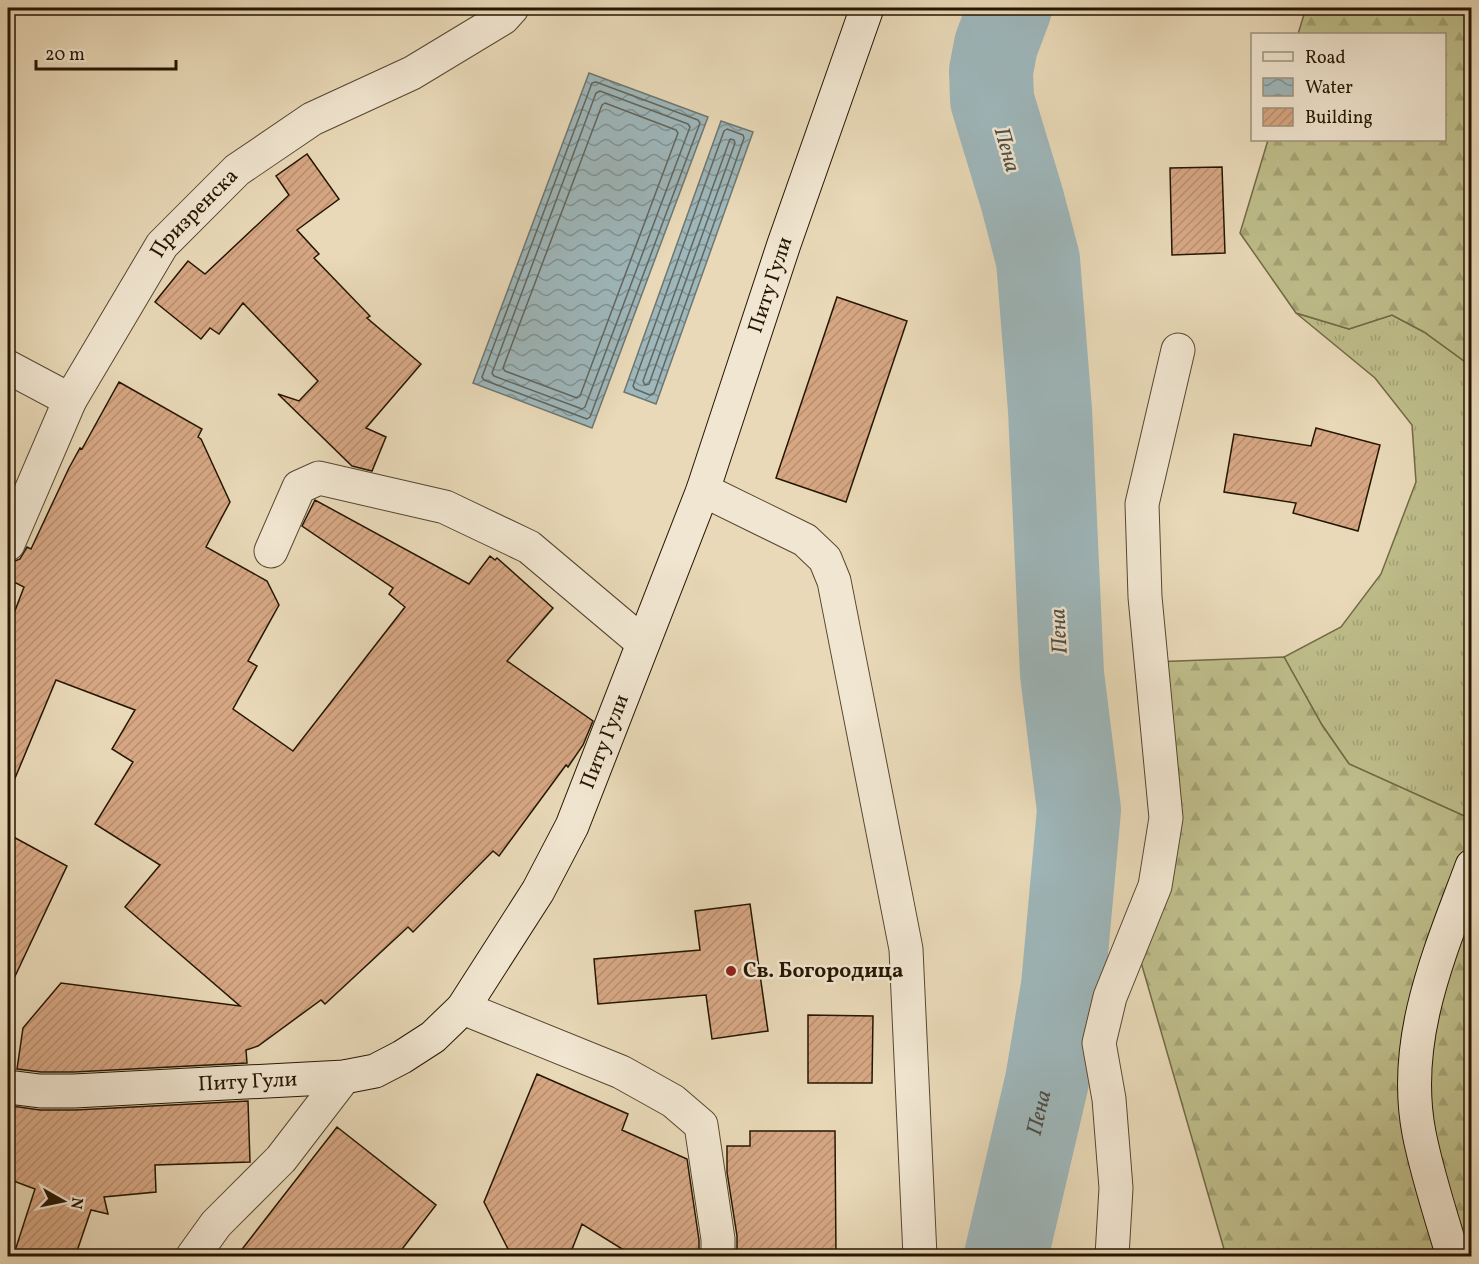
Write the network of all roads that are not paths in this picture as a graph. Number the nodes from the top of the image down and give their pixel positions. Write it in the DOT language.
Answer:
graph roads {
  1 [pos="512,8"];
  2 [pos="867,8"];
  3 [pos="1178,350"];
  4 [pos="8,367"];
  5 [pos="70,400"];
  6 [pos="703,490"];
  7 [pos="8,544"];
  8 [pos="271,551"];
  9 [pos="643,643"];
  10 [pos="1472,866"];
  11 [pos="463,1008"];
  12 [pos="344,1077"];
  13 [pos="8,1087"];
  14 [pos="193,1257"];
  15 [pos="718,1257"];
  16 [pos="920,1257"];
  17 [pos="1112,1257"];
  18 [pos="1453,1257"];
  1 -- 5 [label="street, Призренска"];
  2 -- 6 [label="street, Питу Гули"];
  3 -- 17 [label="street"];
  4 -- 5 [label="street"];
  5 -- 7 [label="street, Призренска"];
  6 -- 9 [label="street, Питу Гули"];
  6 -- 16 [label="street"];
  8 -- 9 [label="street"];
  9 -- 11 [label="street, Питу Гули"];
  10 -- 18 [label="street"];
  11 -- 12 [label="street, Питу Гули"];
  11 -- 15 [label="street"];
  12 -- 13 [label="street, Питу Гули"];
  12 -- 14 [label="street"];
}
